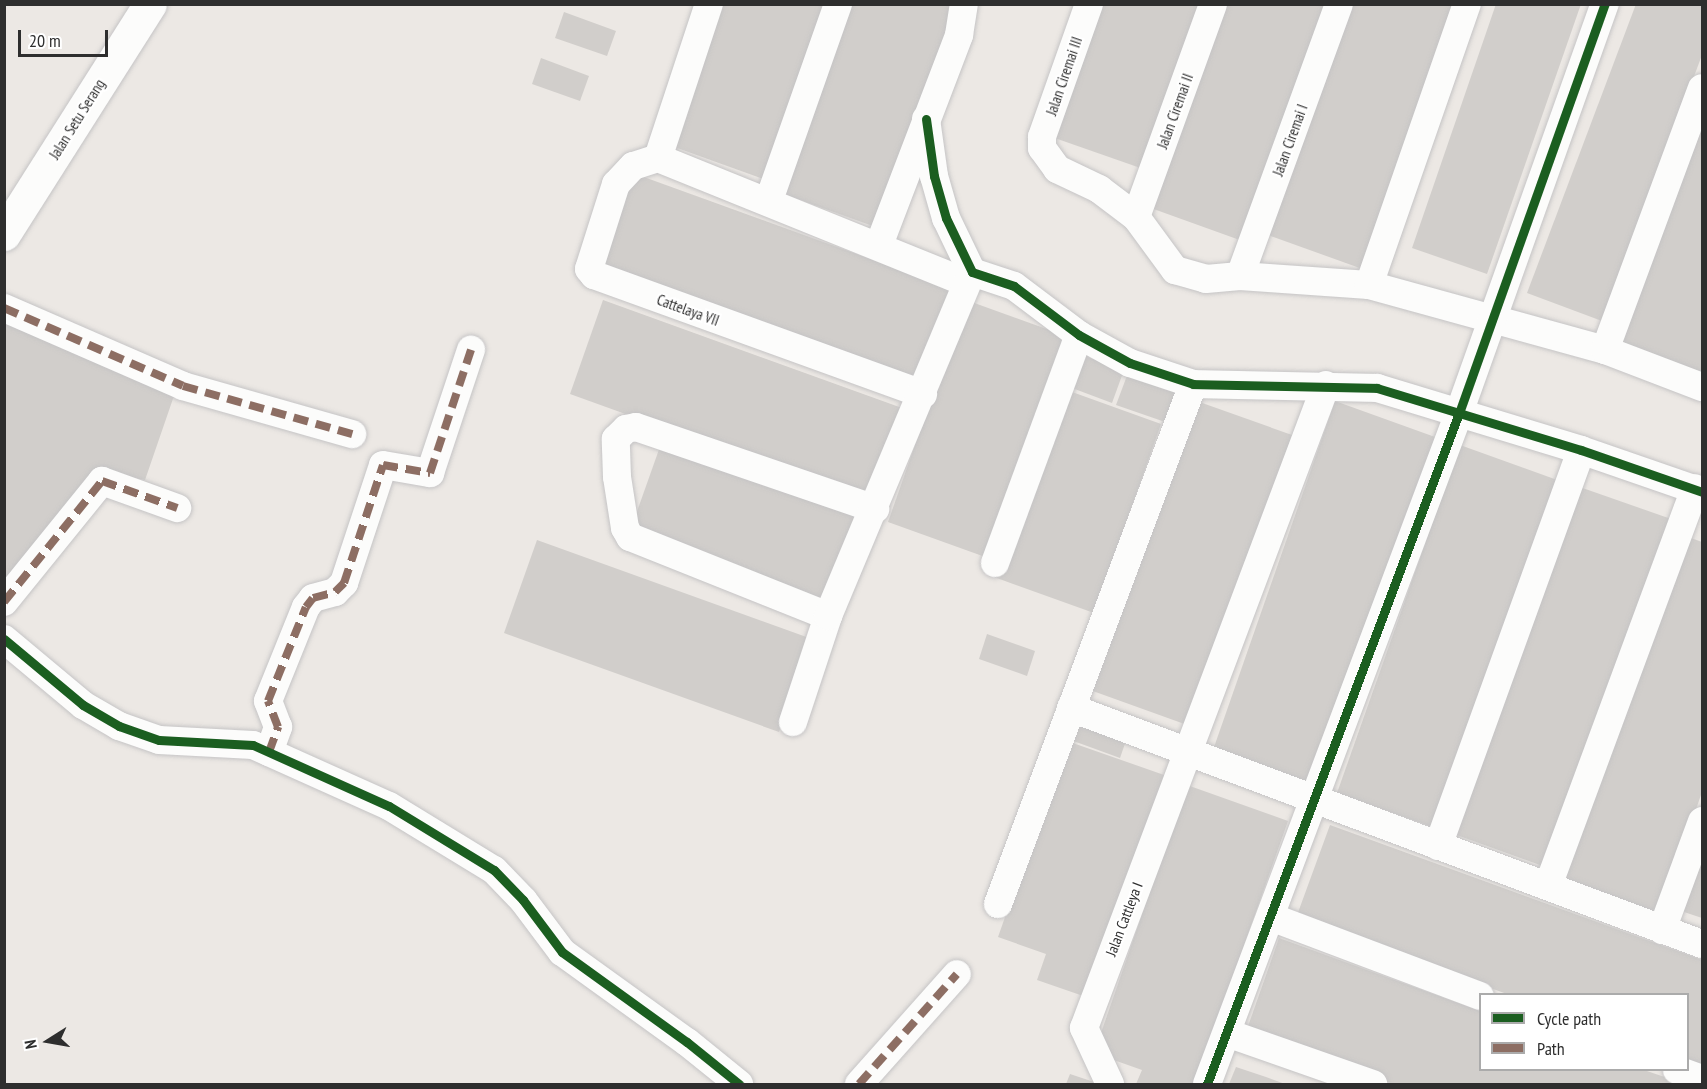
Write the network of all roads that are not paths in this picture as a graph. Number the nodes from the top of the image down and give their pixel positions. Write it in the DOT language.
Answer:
graph roads {
  1 [pos="150,4"];
  2 [pos="709,4"];
  3 [pos="838,4"];
  4 [pos="964,4"];
  5 [pos="1089,4"];
  6 [pos="1213,4"];
  7 [pos="1339,4"];
  8 [pos="1467,4"];
  9 [pos="1605,4"];
  10 [pos="1702,88"];
  11 [pos="926,118"];
  12 [pos="658,158"];
  13 [pos="769,200"];
  14 [pos="1136,217"];
  15 [pos="4,234"];
  16 [pos="879,245"];
  17 [pos="1240,276"];
  18 [pos="970,278"];
  19 [pos="1369,285"];
  20 [pos="4,308"];
  21 [pos="1488,329"];
  22 [pos="1079,335"];
  23 [pos="471,350"];
  24 [pos="1605,350"];
  25 [pos="1192,384"];
  26 [pos="1326,385"];
  27 [pos="1702,387"];
  28 [pos="923,394"];
  29 [pos="1462,403"];
  30 [pos="352,434"];
  31 [pos="1581,450"];
  32 [pos="1699,490"];
  33 [pos="177,508"];
  34 [pos="874,509"];
  35 [pos="995,563"];
  36 [pos="4,602"];
  37 [pos="828,616"];
  38 [pos="4,639"];
  39 [pos="1071,708"];
  40 [pos="793,722"];
  41 [pos="1189,751"];
  42 [pos="269,752"];
  43 [pos="1315,800"];
  44 [pos="1702,821"];
  45 [pos="1438,846"];
  46 [pos="1548,886"];
  47 [pos="998,904"];
  48 [pos="1271,917"];
  49 [pos="1662,930"];
  50 [pos="1702,944"];
  51 [pos="957,974"];
  52 [pos="1479,996"];
  53 [pos="1227,1033"];
  54 [pos="1680,1071"];
  55 [pos="1702,1079"];
  56 [pos="739,1084"];
  57 [pos="859,1084"];
  58 [pos="1110,1084"];
  59 [pos="1207,1084"];
  60 [pos="1373,1084"];
  1 -- 15 [label="street, Jalan Setu Serang"];
  2 -- 12 [label="street"];
  3 -- 13 [label="street"];
  4 -- 11 [label="street"];
  5 -- 14 [label="street, Jalan Ciremai III"];
  6 -- 14 [label="street, Jalan Ciremai II"];
  7 -- 17 [label="street, Jalan Ciremai I"];
  8 -- 19 [label="street"];
  9 -- 21 [label="street"];
  10 -- 24 [label="street"];
  11 -- 16 [label="street"];
  11 -- 18 [label="street"];
  12 -- 13 [label="street"];
  12 -- 28 [label="street, Cattelaya VII"];
  13 -- 16 [label="street"];
  14 -- 17 [label="street"];
  16 -- 18 [label="street"];
  17 -- 19 [label="street"];
  18 -- 22 [label="street"];
  18 -- 28 [label="street"];
  19 -- 21 [label="street"];
  20 -- 30 [label="street"];
  21 -- 24 [label="street"];
  21 -- 29 [label="street"];
  22 -- 25 [label="street"];
  22 -- 35 [label="street"];
  23 -- 42 [label="street"];
  24 -- 27 [label="street"];
  25 -- 26 [label="street"];
  25 -- 39 [label="street"];
  26 -- 29 [label="street"];
  26 -- 41 [label="street, Jalan Cattleya I"];
  28 -- 34 [label="street"];
  29 -- 31 [label="street"];
  29 -- 43 [label="street"];
  31 -- 32 [label="street"];
  31 -- 45 [label="street"];
  32 -- 46 [label="street"];
  33 -- 36 [label="street"];
  34 -- 37 [label="street"];
  34 -- 37 [label="street"];
  37 -- 40 [label="street"];
  38 -- 42 [label="street"];
  39 -- 41 [label="street"];
  39 -- 47 [label="street"];
  41 -- 43 [label="street"];
  41 -- 58 [label="street, Jalan Cattleya I"];
  42 -- 56 [label="street"];
  43 -- 45 [label="street"];
  43 -- 48 [label="street"];
  44 -- 49 [label="street"];
  45 -- 46 [label="street"];
  46 -- 49 [label="street"];
  48 -- 52 [label="street"];
  48 -- 53 [label="street"];
  49 -- 50 [label="street"];
  51 -- 57 [label="street"];
  53 -- 59 [label="street"];
  53 -- 60 [label="street"];
  54 -- 55 [label="street"];
}
